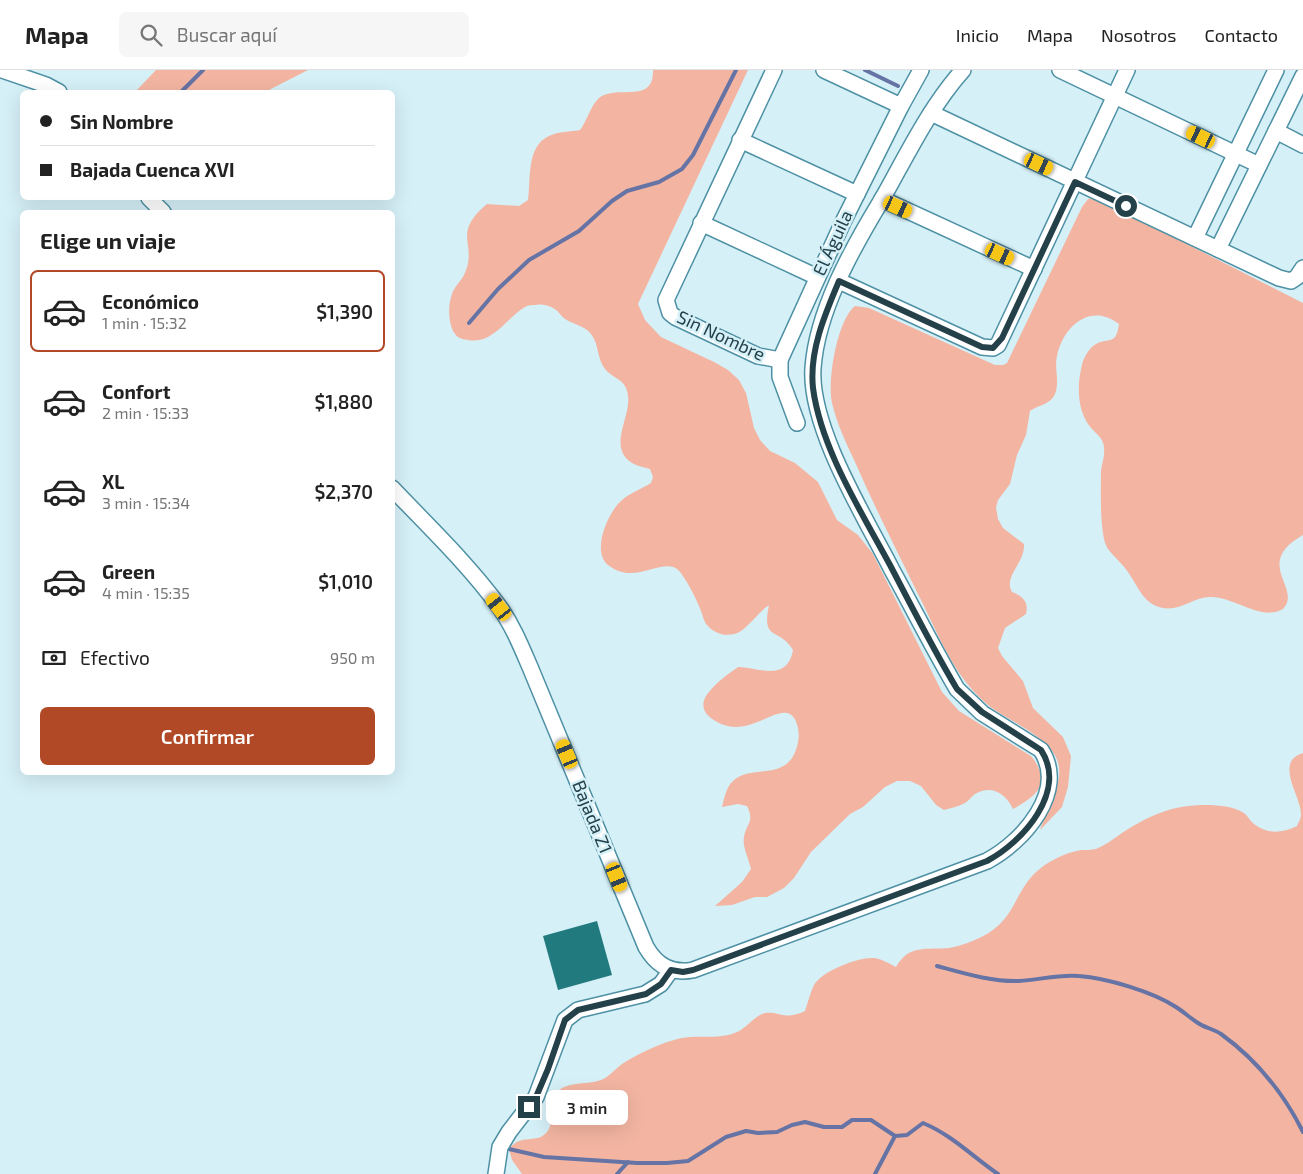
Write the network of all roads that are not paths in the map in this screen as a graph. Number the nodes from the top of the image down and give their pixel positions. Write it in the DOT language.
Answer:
graph roads {
  1 [pos="2,70"];
  2 [pos="774,70"];
  3 [pos="824,70"];
  4 [pos="963,70"];
  5 [pos="1060,70"];
  6 [pos="1127,70"];
  7 [pos="1275,70"];
  8 [pos="916,73"];
  9 [pos="1301,79"];
  10 [pos="55,90"];
  11 [pos="1115,96"];
  12 [pos="901,106"];
  13 [pos="931,113"];
  14 [pos="1276,131"];
  15 [pos="740,140"];
  16 [pos="1303,145"];
  17 [pos="1235,154"];
  18 [pos="1259,165"];
  19 [pos="1075,182"];
  20 [pos="857,194"];
  21 [pos="882,199"];
  22 [pos="151,200"];
  23 [pos="161,210"];
  24 [pos="701,223"];
  25 [pos="1195,238"];
  26 [pos="1218,249"];
  27 [pos="1303,268"];
  28 [pos="1034,269"];
  29 [pos="818,277"];
  30 [pos="839,281"];
  31 [pos="780,360"];
  32 [pos="797,423"];
  33 [pos="395,491"];
  34 [pos="671,970"];
  35 [pos="496,1174"];
  1 -- 10 [label="street"];
  2 -- 15 [label="street, Sin Nombre"];
  3 -- 12 [label="street"];
  4 -- 13 [label="street, El Águila"];
  5 -- 11 [label="street"];
  6 -- 11 [label="street"];
  7 -- 9 [label="street"];
  7 -- 17 [label="street"];
  8 -- 12 [label="street, El Águila"];
  9 -- 14 [label="street"];
  11 -- 17 [label="street"];
  11 -- 19 [label="street"];
  12 -- 20 [label="street, El Águila"];
  13 -- 19 [label="street"];
  13 -- 21 [label="street, El Águila"];
  14 -- 16 [label="street"];
  14 -- 18 [label="street"];
  15 -- 20 [label="street"];
  15 -- 24 [label="street, Sin Nombre"];
  17 -- 18 [label="street"];
  17 -- 25 [label="street"];
  18 -- 26 [label="street"];
  19 -- 25 [label="street"];
  19 -- 28 [label="street"];
  20 -- 29 [label="street, El Águila"];
  21 -- 28 [label="street"];
  21 -- 30 [label="street, El Águila"];
  22 -- 23 [label="street"];
  24 -- 29 [label="street"];
  24 -- 31 [label="street, Sin Nombre"];
  25 -- 26 [label="street"];
  26 -- 27 [label="street"];
  28 -- 30 [label="street"];
  29 -- 31 [label="street, El Águila"];
  30 -- 34 [label="street"];
  31 -- 32 [label="street"];
  33 -- 34 [label="street, Bajada Z1"];
  34 -- 35 [label="street"];
}
